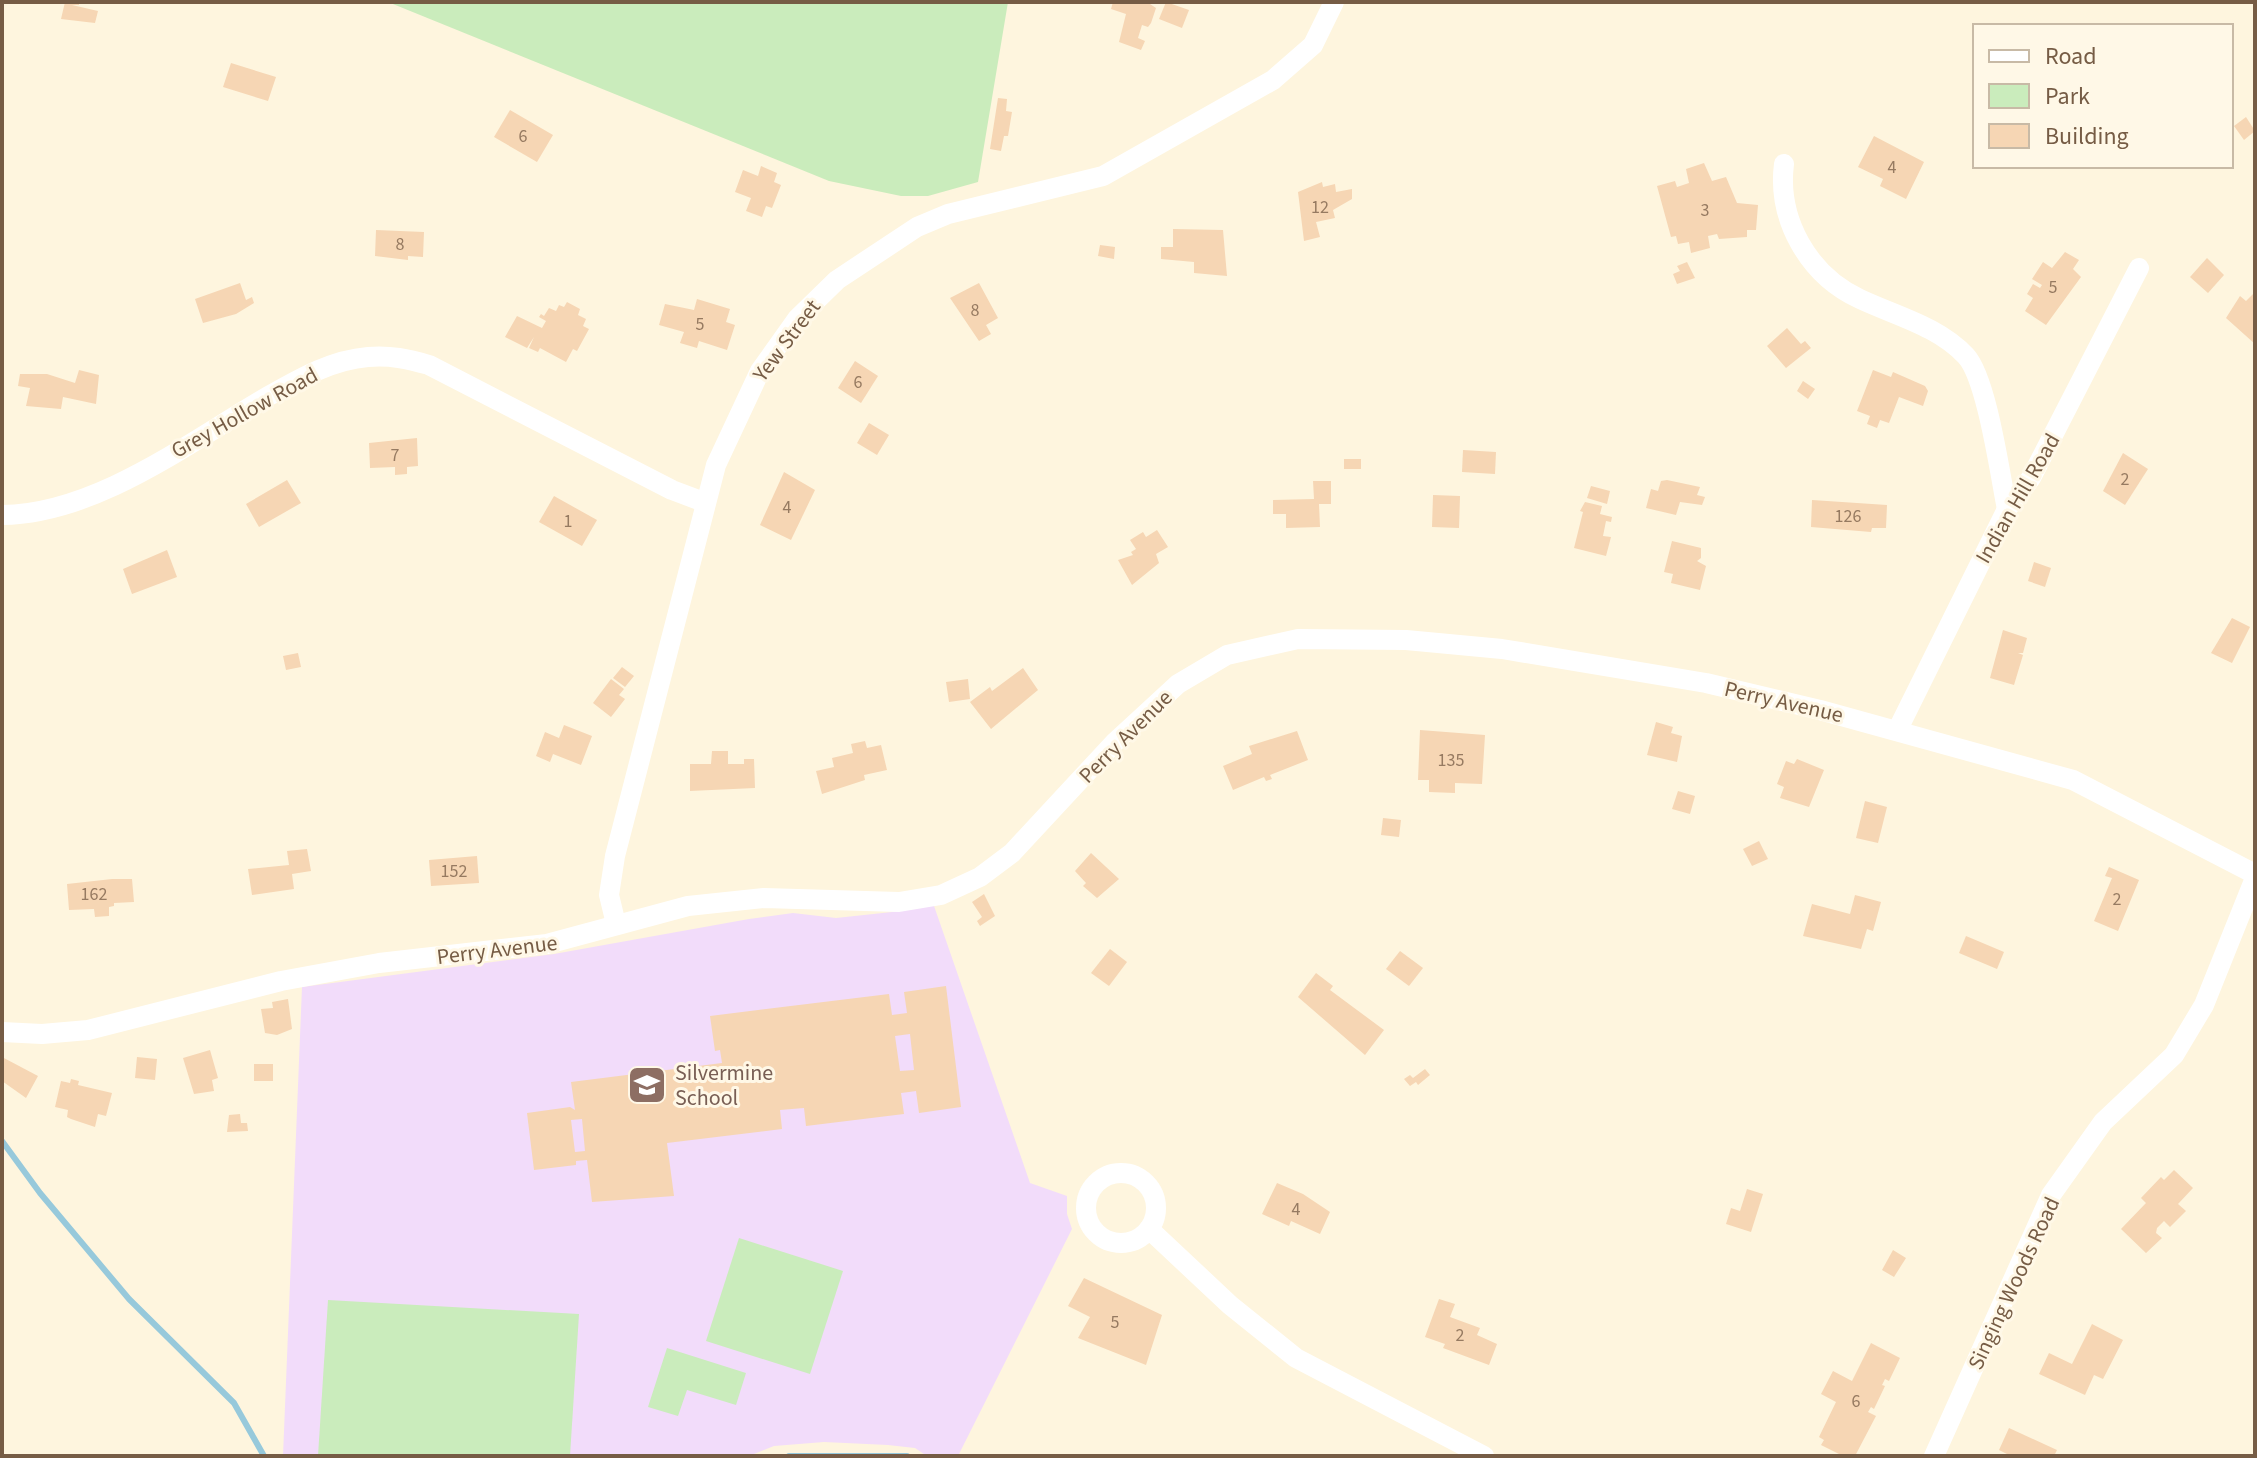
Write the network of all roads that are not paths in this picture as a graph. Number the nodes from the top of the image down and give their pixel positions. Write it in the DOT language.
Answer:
graph roads {
  1 [pos="1334,2"];
  2 [pos="1784,164"];
  3 [pos="2139,268"];
  4 [pos="704,502"];
  5 [pos="2007,509"];
  6 [pos="2,515"];
  7 [pos="1898,729"];
  8 [pos="2255,876"];
  9 [pos="616,924"];
  10 [pos="2,1032"];
  11 [pos="1149,1229"];
  12 [pos="1484,1456"];
  13 [pos="1934,1456"];
  1 -- 4 [label="street, Yew Street"];
  2 -- 5 [label="street"];
  3 -- 5 [label="street, Indian Hill Road"];
  4 -- 6 [label="street, Grey Hollow Road"];
  4 -- 9 [label="street, Yew Street"];
  5 -- 7 [label="street, Indian Hill Road"];
  7 -- 8 [label="street, Perry Avenue"];
  7 -- 9 [label="street, Perry Avenue"];
  8 -- 13 [label="street, Singing Woods Road"];
  9 -- 10 [label="street, Perry Avenue"];
  11 -- 12 [label="street"];
}
